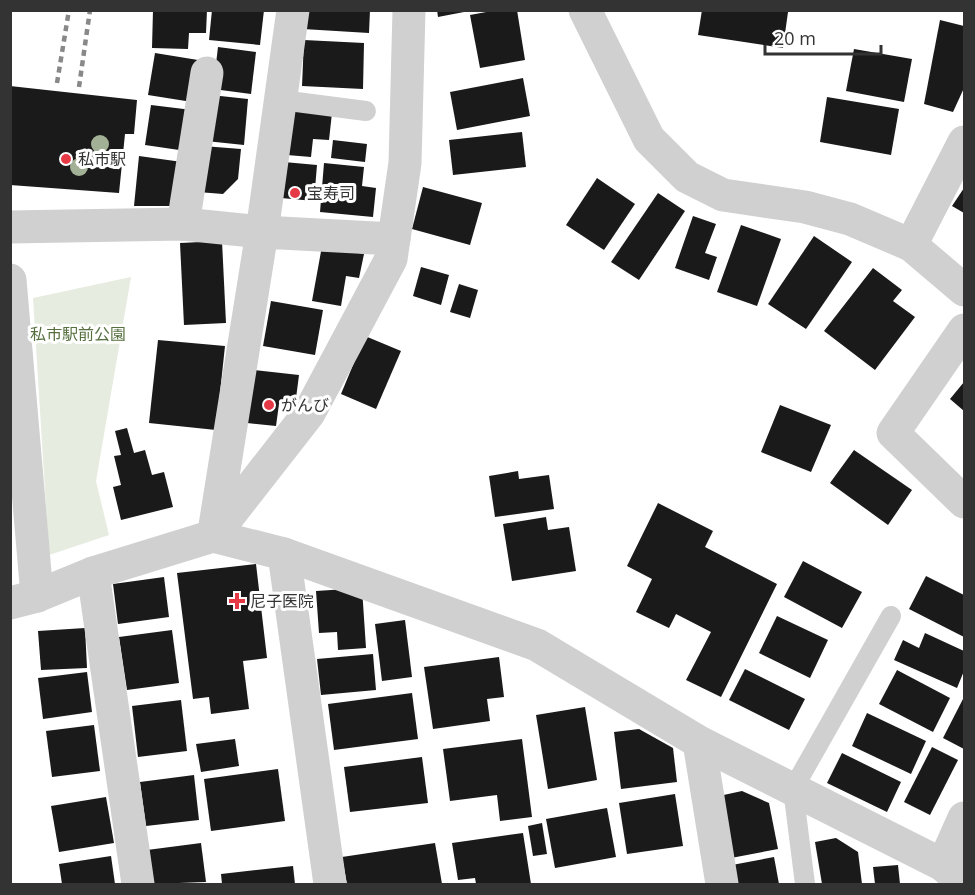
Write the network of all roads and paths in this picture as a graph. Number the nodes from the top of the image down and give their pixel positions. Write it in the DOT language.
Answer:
graph roads {
  1 [pos="293,10"];
  2 [pos="409,10"];
  3 [pos="585,10"];
  4 [pos="207,73"];
  5 [pos="281,100"];
  6 [pos="366,111"];
  7 [pos="964,142"];
  8 [pos="183,224"];
  9 [pos="10,227"];
  10 [pos="262,232"];
  11 [pos="394,239"];
  12 [pos="911,244"];
  13 [pos="10,280"];
  14 [pos="964,290"];
  15 [pos="964,330"];
  16 [pos="964,502"];
  17 [pos="213,536"];
  18 [pos="284,554"];
  19 [pos="93,573"];
  20 [pos="24,599"];
  21 [pos="891,615"];
  22 [pos="699,742"];
  23 [pos="793,789"];
  24 [pos="964,819"];
  25 [pos="951,878"];
  26 [pos="138,885"];
  27 [pos="330,885"];
  28 [pos="722,885"];
  29 [pos="805,885"];
  1 -- 5 [label="street"];
  2 -- 11 [label="street"];
  3 -- 12 [label="street"];
  4 -- 8 [label="street"];
  5 -- 6 [label="lane"];
  5 -- 10 [label="street"];
  7 -- 12 [label="street"];
  8 -- 9 [label="street"];
  8 -- 10 [label="street"];
  10 -- 11 [label="street"];
  10 -- 17 [label="street"];
  11 -- 17 [label="street"];
  12 -- 14 [label="street"];
  13 -- 20 [label="street"];
  15 -- 16 [label="street"];
  17 -- 18 [label="street"];
  17 -- 19 [label="street"];
  18 -- 22 [label="street"];
  18 -- 27 [label="street"];
  19 -- 20 [label="street"];
  19 -- 26 [label="street"];
  21 -- 23 [label="lane"];
  22 -- 23 [label="street"];
  22 -- 28 [label="street"];
  23 -- 25 [label="street"];
  23 -- 29 [label="lane"];
  24 -- 25 [label="street"];
}
